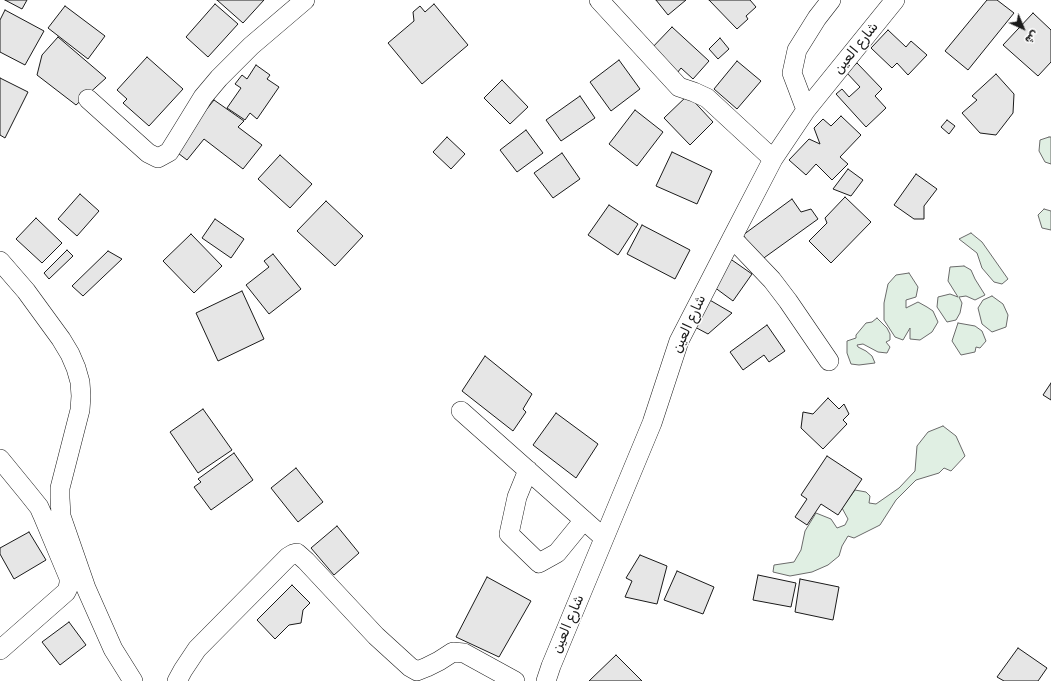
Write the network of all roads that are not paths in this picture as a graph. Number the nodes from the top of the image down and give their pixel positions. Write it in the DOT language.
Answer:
graph roads {
  1 [pos="305,0"];
  2 [pos="598,0"];
  3 [pos="831,0"];
  4 [pos="895,0"];
  5 [pos="88,99"];
  6 [pos="806,110"];
  7 [pos="774,159"];
  8 [pos="732,238"];
  9 [pos="0,262"];
  10 [pos="829,361"];
  11 [pos="462,411"];
  12 [pos="0,460"];
  13 [pos="528,470"];
  14 [pos="584,520"];
  15 [pos="604,538"];
  16 [pos="0,650"];
  17 [pos="133,681"];
  18 [pos="177,681"];
  19 [pos="515,681"];
  20 [pos="546,681"];
  1 -- 5 [label="street"];
  2 -- 7 [label="street"];
  3 -- 6 [label="street"];
  4 -- 6 [label="street, شارع العين"];
  6 -- 7 [label="street, شارع العين"];
  7 -- 8 [label="street, شارع العين"];
  8 -- 10 [label="street"];
  8 -- 15 [label="street, شارع العين"];
  9 -- 17 [label="street"];
  11 -- 13 [label="street"];
  12 -- 16 [label="street"];
  13 -- 14 [label="street"];
  13 -- 14 [label="street"];
  14 -- 15 [label="street"];
  15 -- 20 [label="street, شارع العين"];
  18 -- 19 [label="street"];
}
